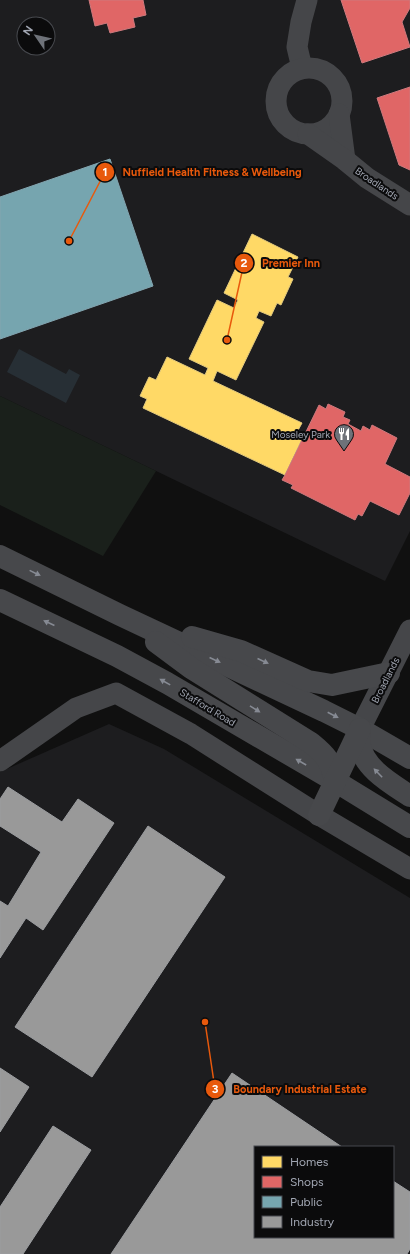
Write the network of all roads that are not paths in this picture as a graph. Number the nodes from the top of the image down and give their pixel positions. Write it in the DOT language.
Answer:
graph roads {
  1 [pos="307,0"];
  2 [pos="302,68"];
  3 [pos="339,114"];
  4 [pos="308,134"];
  5 [pos="345,160"];
  6 [pos="410,204"];
  7 [pos="0,556"];
  8 [pos="0,600"];
  9 [pos="120,615"];
  10 [pos="410,630"];
  11 [pos="389,673"];
  12 [pos="360,729"];
  13 [pos="410,758"];
  14 [pos="0,761"];
  15 [pos="335,781"];
  16 [pos="410,796"];
  17 [pos="319,815"];
  18 [pos="410,827"];
  19 [pos="410,869"];
  1 -- 2 [label="street"];
  2 -- 3 [label="street"];
  2 -- 4 [label="street"];
  3 -- 4 [label="street"];
  3 -- 5 [label="street, Broadlands"];
  4 -- 5 [label="street, Broadlands"];
  5 -- 6 [label="street, Broadlands"];
  7 -- 9 [label="highway, one-way"];
  15 -- 8 [label="highway, Stafford Road, one-way"];
  9 -- 11 [label="highway, one-way"];
  9 -- 12 [label="highway, one-way"];
  9 -- 15 [label="highway, one-way"];
  10 -- 11 [label="street, Broadlands"];
  11 -- 12 [label="street, Broadlands"];
  12 -- 13 [label="highway"];
  12 -- 15 [label="highway"];
  16 -- 12 [label="highway, one-way"];
  14 -- 17 [label="street"];
  15 -- 17 [label="highway"];
  15 -- 18 [label="highway, Stafford Road"];
  17 -- 19 [label="street"];
}
